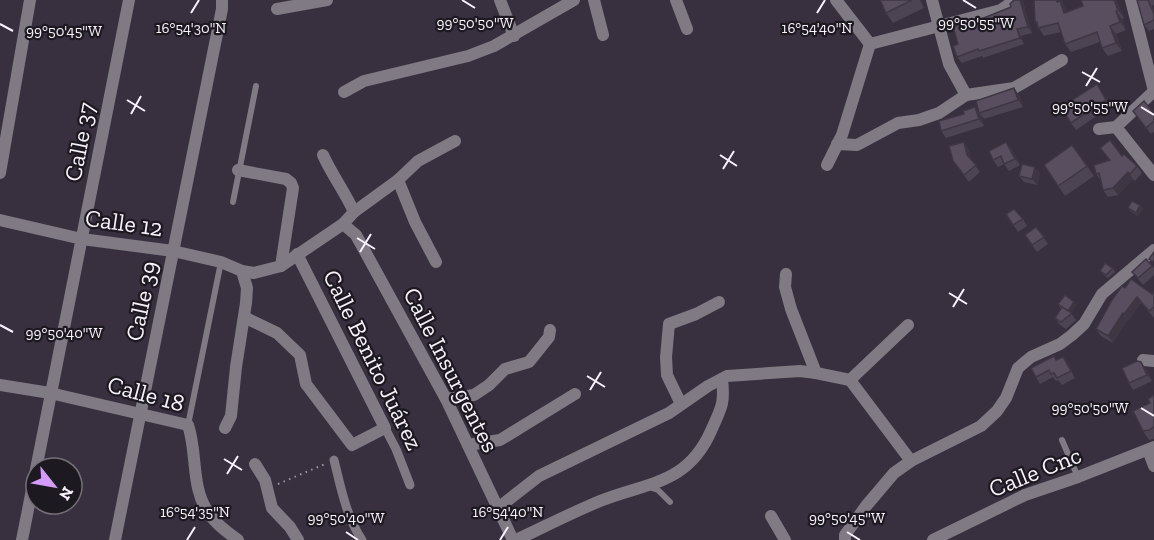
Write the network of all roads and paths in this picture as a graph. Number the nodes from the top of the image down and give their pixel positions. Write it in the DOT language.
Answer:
graph roads {
  1 [pos="30,0"];
  2 [pos="129,0"];
  3 [pos="222,0"];
  4 [pos="327,0"];
  5 [pos="500,0"];
  6 [pos="574,0"];
  7 [pos="594,0"];
  8 [pos="676,0"];
  9 [pos="836,0"];
  10 [pos="932,0"];
  11 [pos="1015,0"];
  12 [pos="1131,0"];
  13 [pos="277,9"];
  14 [pos="939,27"];
  15 [pos="687,29"];
  16 [pos="603,35"];
  17 [pos="514,36"];
  18 [pos="870,44"];
  19 [pos="1062,60"];
  20 [pos="256,86"];
  21 [pos="1154,91"];
  22 [pos="344,92"];
  23 [pos="966,95"];
  24 [pos="1116,128"];
  25 [pos="1099,129"];
  26 [pos="455,141"];
  27 [pos="837,144"];
  28 [pos="322,155"];
  29 [pos="827,165"];
  30 [pos="238,170"];
  31 [pos="0,173"];
  32 [pos="1154,175"];
  33 [pos="398,180"];
  34 [pos="233,202"];
  35 [pos="354,212"];
  36 [pos="0,220"];
  37 [pos="343,224"];
  38 [pos="82,239"];
  39 [pos="1154,250"];
  40 [pos="173,251"];
  41 [pos="297,254"];
  42 [pos="221,262"];
  43 [pos="436,262"];
  44 [pos="281,266"];
  45 [pos="242,271"];
  46 [pos="786,274"];
  47 [pos="719,302"];
  48 [pos="244,317"];
  49 [pos="908,325"];
  50 [pos="550,330"];
  51 [pos="816,373"];
  52 [pos="722,379"];
  53 [pos="850,380"];
  54 [pos="0,385"];
  55 [pos="50,393"];
  56 [pos="575,394"];
  57 [pos="446,399"];
  58 [pos="681,404"];
  59 [pos="141,412"];
  60 [pos="188,424"];
  61 [pos="225,428"];
  62 [pos="385,428"];
  63 [pos="1062,440"];
  64 [pos="468,445"];
  65 [pos="1151,448"];
  66 [pos="334,460"];
  67 [pos="911,461"];
  68 [pos="255,464"];
  69 [pos="1154,466"];
  70 [pos="1078,477"];
  71 [pos="410,485"];
  72 [pos="646,486"];
  73 [pos="267,490"];
  74 [pos="670,502"];
  75 [pos="498,508"];
  76 [pos="771,516"];
  77 [pos="939,539"];
  78 [pos="22,540"];
  79 [pos="115,540"];
  80 [pos="238,540"];
  81 [pos="298,540"];
  82 [pos="362,540"];
  83 [pos="515,540"];
  84 [pos="785,540"];
  85 [pos="845,540"];
  1 -- 31 [label="street"];
  2 -- 38 [label="street, Calle 37"];
  3 -- 40 [label="street, Calle 39"];
  4 -- 13 [label="street"];
  5 -- 17 [label="street"];
  6 -- 17 [label="street"];
  7 -- 16 [label="street"];
  8 -- 15 [label="street"];
  9 -- 18 [label="street"];
  10 -- 14 [label="street"];
  11 -- 14 [label="street"];
  12 -- 21 [label="street"];
  14 -- 18 [label="street"];
  14 -- 23 [label="street"];
  17 -- 22 [label="street"];
  18 -- 27 [label="street"];
  19 -- 23 [label="street"];
  20 -- 30 [label="lane"];
  21 -- 24 [label="street"];
  23 -- 27 [label="street"];
  24 -- 25 [label="street"];
  24 -- 32 [label="street"];
  26 -- 33 [label="street"];
  27 -- 29 [label="street"];
  28 -- 35 [label="street"];
  30 -- 34 [label="lane"];
  30 -- 44 [label="street"];
  33 -- 35 [label="street"];
  33 -- 43 [label="street"];
  35 -- 37 [label="street"];
  36 -- 38 [label="street, Calle 12"];
  37 -- 41 [label="street"];
  37 -- 57 [label="street, Calle Insurgentes"];
  38 -- 40 [label="street, Calle 12"];
  38 -- 55 [label="street, Calle 37"];
  39 -- 67 [label="street"];
  40 -- 42 [label="street, Calle 12"];
  40 -- 59 [label="street, Calle 39"];
  41 -- 44 [label="street"];
  41 -- 62 [label="street, Calle Benito Juárez"];
  42 -- 45 [label="street, Calle 12"];
  42 -- 60 [label="lane"];
  44 -- 45 [label="street"];
  45 -- 48 [label="street"];
  46 -- 51 [label="street"];
  47 -- 58 [label="street"];
  48 -- 61 [label="street"];
  48 -- 62 [label="street"];
  49 -- 53 [label="street"];
  50 -- 57 [label="street"];
  51 -- 52 [label="street"];
  51 -- 53 [label="street"];
  52 -- 58 [label="street"];
  52 -- 72 [label="street"];
  53 -- 67 [label="street"];
  54 -- 55 [label="street, Calle 18"];
  55 -- 59 [label="street, Calle 18"];
  55 -- 78 [label="street, Calle 37"];
  56 -- 64 [label="street"];
  57 -- 64 [label="street, Calle Insurgentes"];
  58 -- 75 [label="street"];
  59 -- 60 [label="street, Calle 18"];
  59 -- 79 [label="street, Calle 39"];
  60 -- 80 [label="street, Calle 18"];
  62 -- 71 [label="street, Calle Benito Juárez"];
  63 -- 70 [label="lane"];
  64 -- 75 [label="street, Calle Insurgentes"];
  65 -- 69 [label="street"];
  65 -- 70 [label="street, Calle Cnc"];
  66 -- 73 [label="path"];
  66 -- 82 [label="street"];
  67 -- 85 [label="street"];
  68 -- 73 [label="street"];
  70 -- 77 [label="street, Calle Cnc"];
  72 -- 74 [label="lane"];
  72 -- 83 [label="street"];
  73 -- 81 [label="street"];
  75 -- 83 [label="street, Calle Insurgentes"];
  76 -- 84 [label="street"];
}
